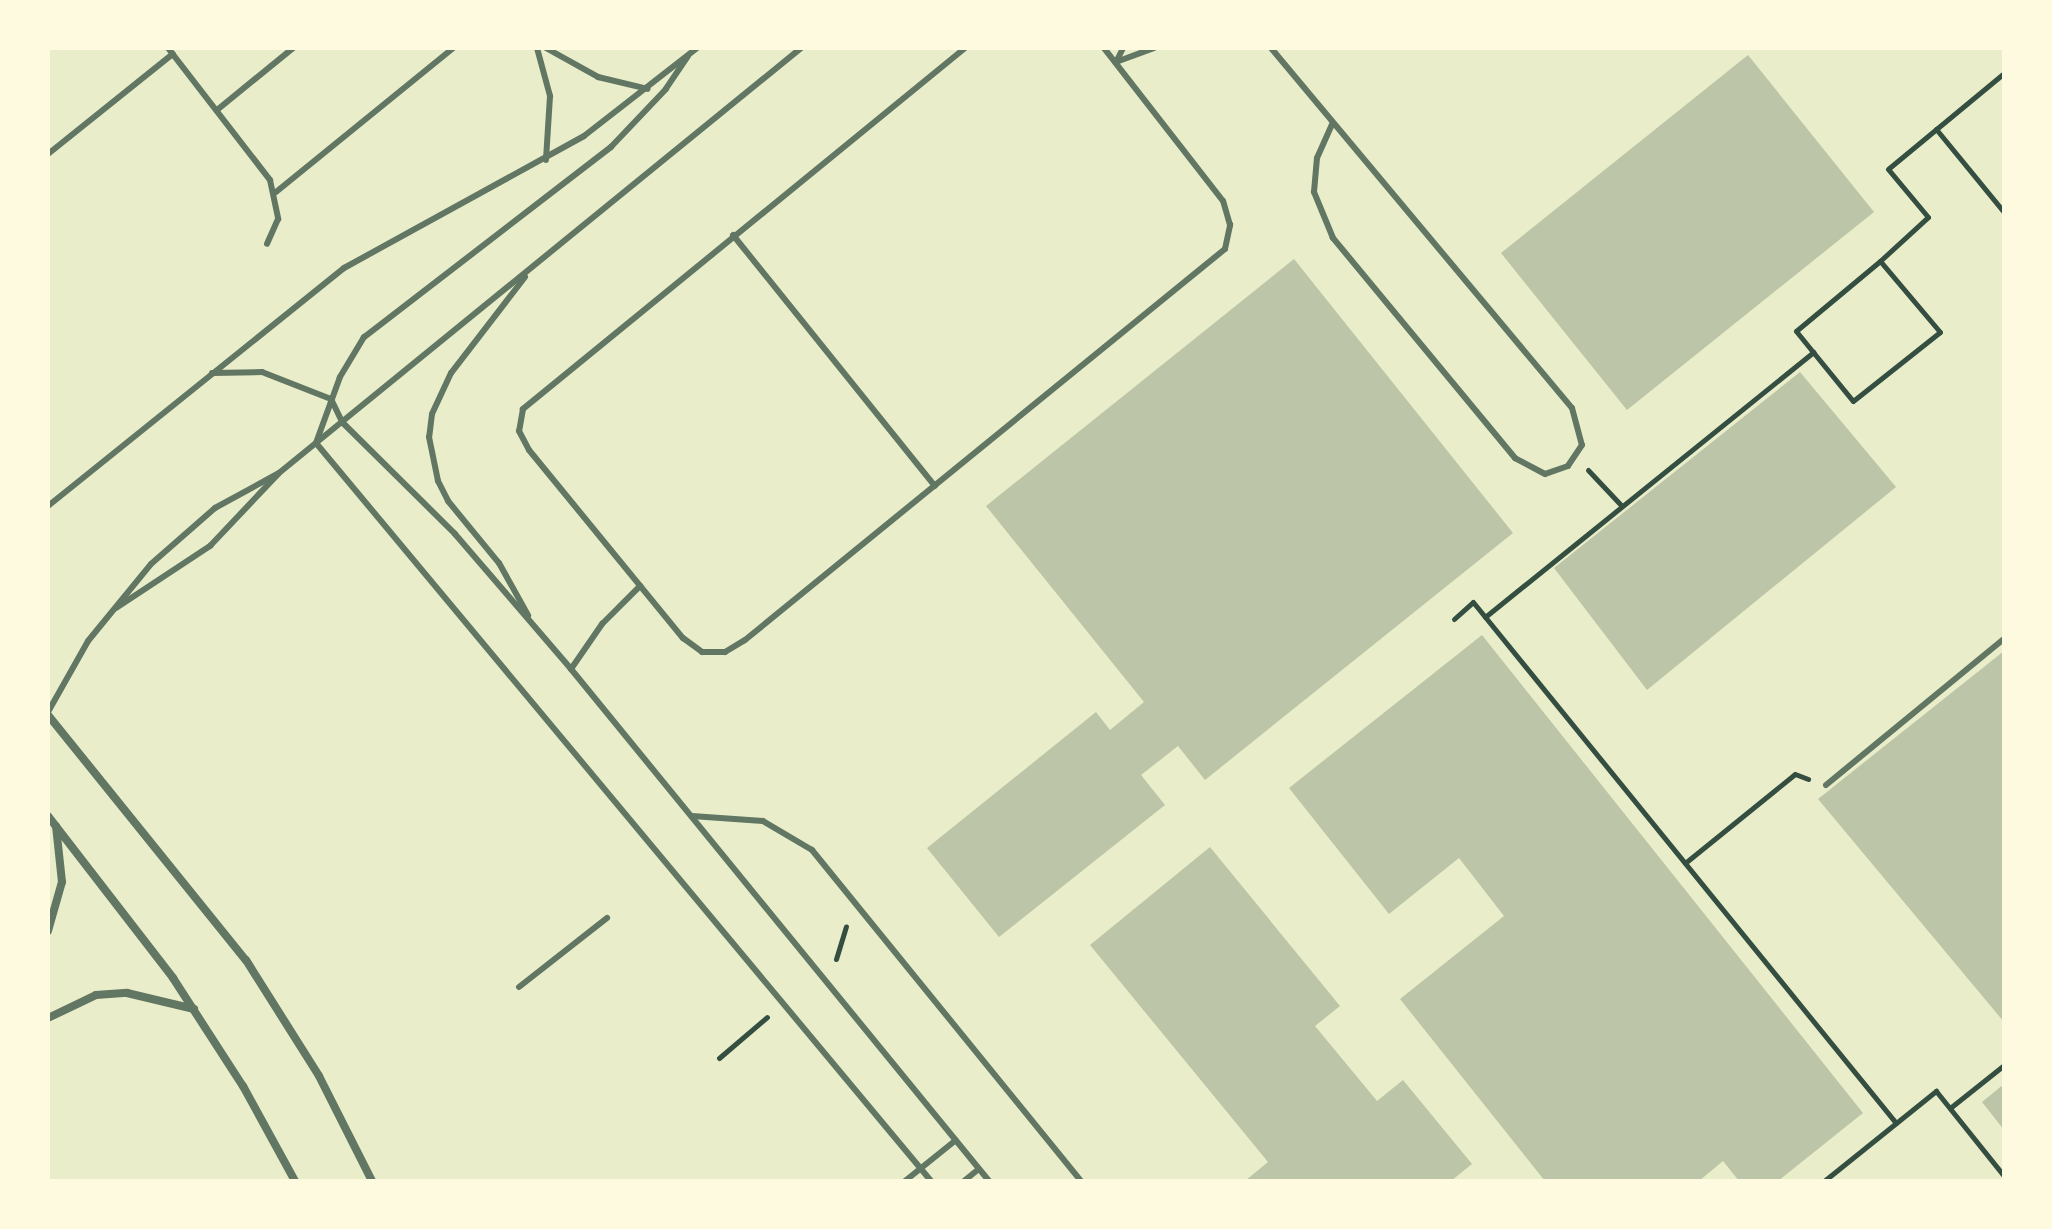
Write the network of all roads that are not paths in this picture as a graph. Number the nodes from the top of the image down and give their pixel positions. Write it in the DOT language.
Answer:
graph roads {
  1 [pos="293,48"];
  2 [pos="453,48"];
  3 [pos="537,48"];
  4 [pos="546,48"];
  5 [pos="697,48"];
  6 [pos="801,48"];
  7 [pos="965,48"];
  8 [pos="1104,48"];
  9 [pos="1123,48"];
  10 [pos="1154,48"];
  11 [pos="1271,48"];
  12 [pos="171,51"];
  13 [pos="688,56"];
  14 [pos="1116,62"];
  15 [pos="648,89"];
  16 [pos="217,110"];
  17 [pos="1332,124"];
  18 [pos="48,154"];
  19 [pos="546,160"];
  20 [pos="276,192"];
  21 [pos="733,235"];
  22 [pos="267,244"];
  23 [pos="532,268"];
  24 [pos="212,373"];
  25 [pos="331,399"];
  26 [pos="342,422"];
  27 [pos="316,443"];
  28 [pos="279,473"];
  29 [pos="935,486"];
  30 [pos="48,506"];
  31 [pos="640,586"];
  32 [pos="116,608"];
  33 [pos="530,622"];
  34 [pos="2004,639"];
  35 [pos="571,669"];
  36 [pos="48,714"];
  37 [pos="1826,785"];
  38 [pos="48,816"];
  39 [pos="691,816"];
  40 [pos="56,825"];
  41 [pos="607,918"];
  42 [pos="48,931"];
  43 [pos="519,987"];
  44 [pos="194,1010"];
  45 [pos="48,1018"];
  46 [pos="956,1140"];
  47 [pos="921,1168"];
  48 [pos="979,1169"];
  49 [pos="295,1181"];
  50 [pos="372,1181"];
  51 [pos="905,1181"];
  52 [pos="931,1181"];
  53 [pos="964,1181"];
  54 [pos="989,1181"];
  55 [pos="1081,1181"];
  1 -- 16 [label="lane"];
  2 -- 20 [label="lane"];
  3 -- 19 [label="lane"];
  4 -- 15 [label="lane"];
  5 -- 13 [label="lane"];
  6 -- 23 [label="lane"];
  7 -- 21 [label="lane"];
  8 -- 14 [label="lane"];
  9 -- 14 [label="lane"];
  10 -- 14 [label="lane"];
  11 -- 17 [label="lane"];
  12 -- 16 [label="lane"];
  12 -- 18 [label="lane"];
  13 -- 15 [label="lane"];
  13 -- 25 [label="lane"];
  14 -- 29 [label="lane"];
  15 -- 19 [label="lane"];
  16 -- 20 [label="lane"];
  17 -- 17 [label="lane"];
  19 -- 24 [label="lane"];
  20 -- 22 [label="lane"];
  21 -- 29 [label="lane"];
  21 -- 31 [label="lane"];
  23 -- 26 [label="lane"];
  23 -- 33 [label="lane"];
  24 -- 25 [label="lane"];
  24 -- 30 [label="lane"];
  25 -- 26 [label="lane"];
  25 -- 27 [label="lane"];
  26 -- 27 [label="lane"];
  26 -- 33 [label="lane"];
  27 -- 28 [label="lane"];
  27 -- 47 [label="lane"];
  28 -- 32 [label="lane"];
  28 -- 32 [label="lane"];
  29 -- 31 [label="lane"];
  31 -- 35 [label="lane"];
  32 -- 36 [label="lane"];
  33 -- 35 [label="lane"];
  34 -- 37 [label="lane"];
  35 -- 39 [label="lane"];
  36 -- 50 [label="street"];
  38 -- 40 [label="street"];
  39 -- 46 [label="lane"];
  39 -- 55 [label="lane"];
  40 -- 42 [label="street"];
  40 -- 44 [label="street"];
  41 -- 43 [label="lane"];
  44 -- 45 [label="street"];
  44 -- 49 [label="street"];
  46 -- 47 [label="lane"];
  46 -- 48 [label="lane"];
  47 -- 51 [label="lane"];
  47 -- 52 [label="lane"];
  48 -- 53 [label="lane"];
  48 -- 54 [label="lane"];
}
